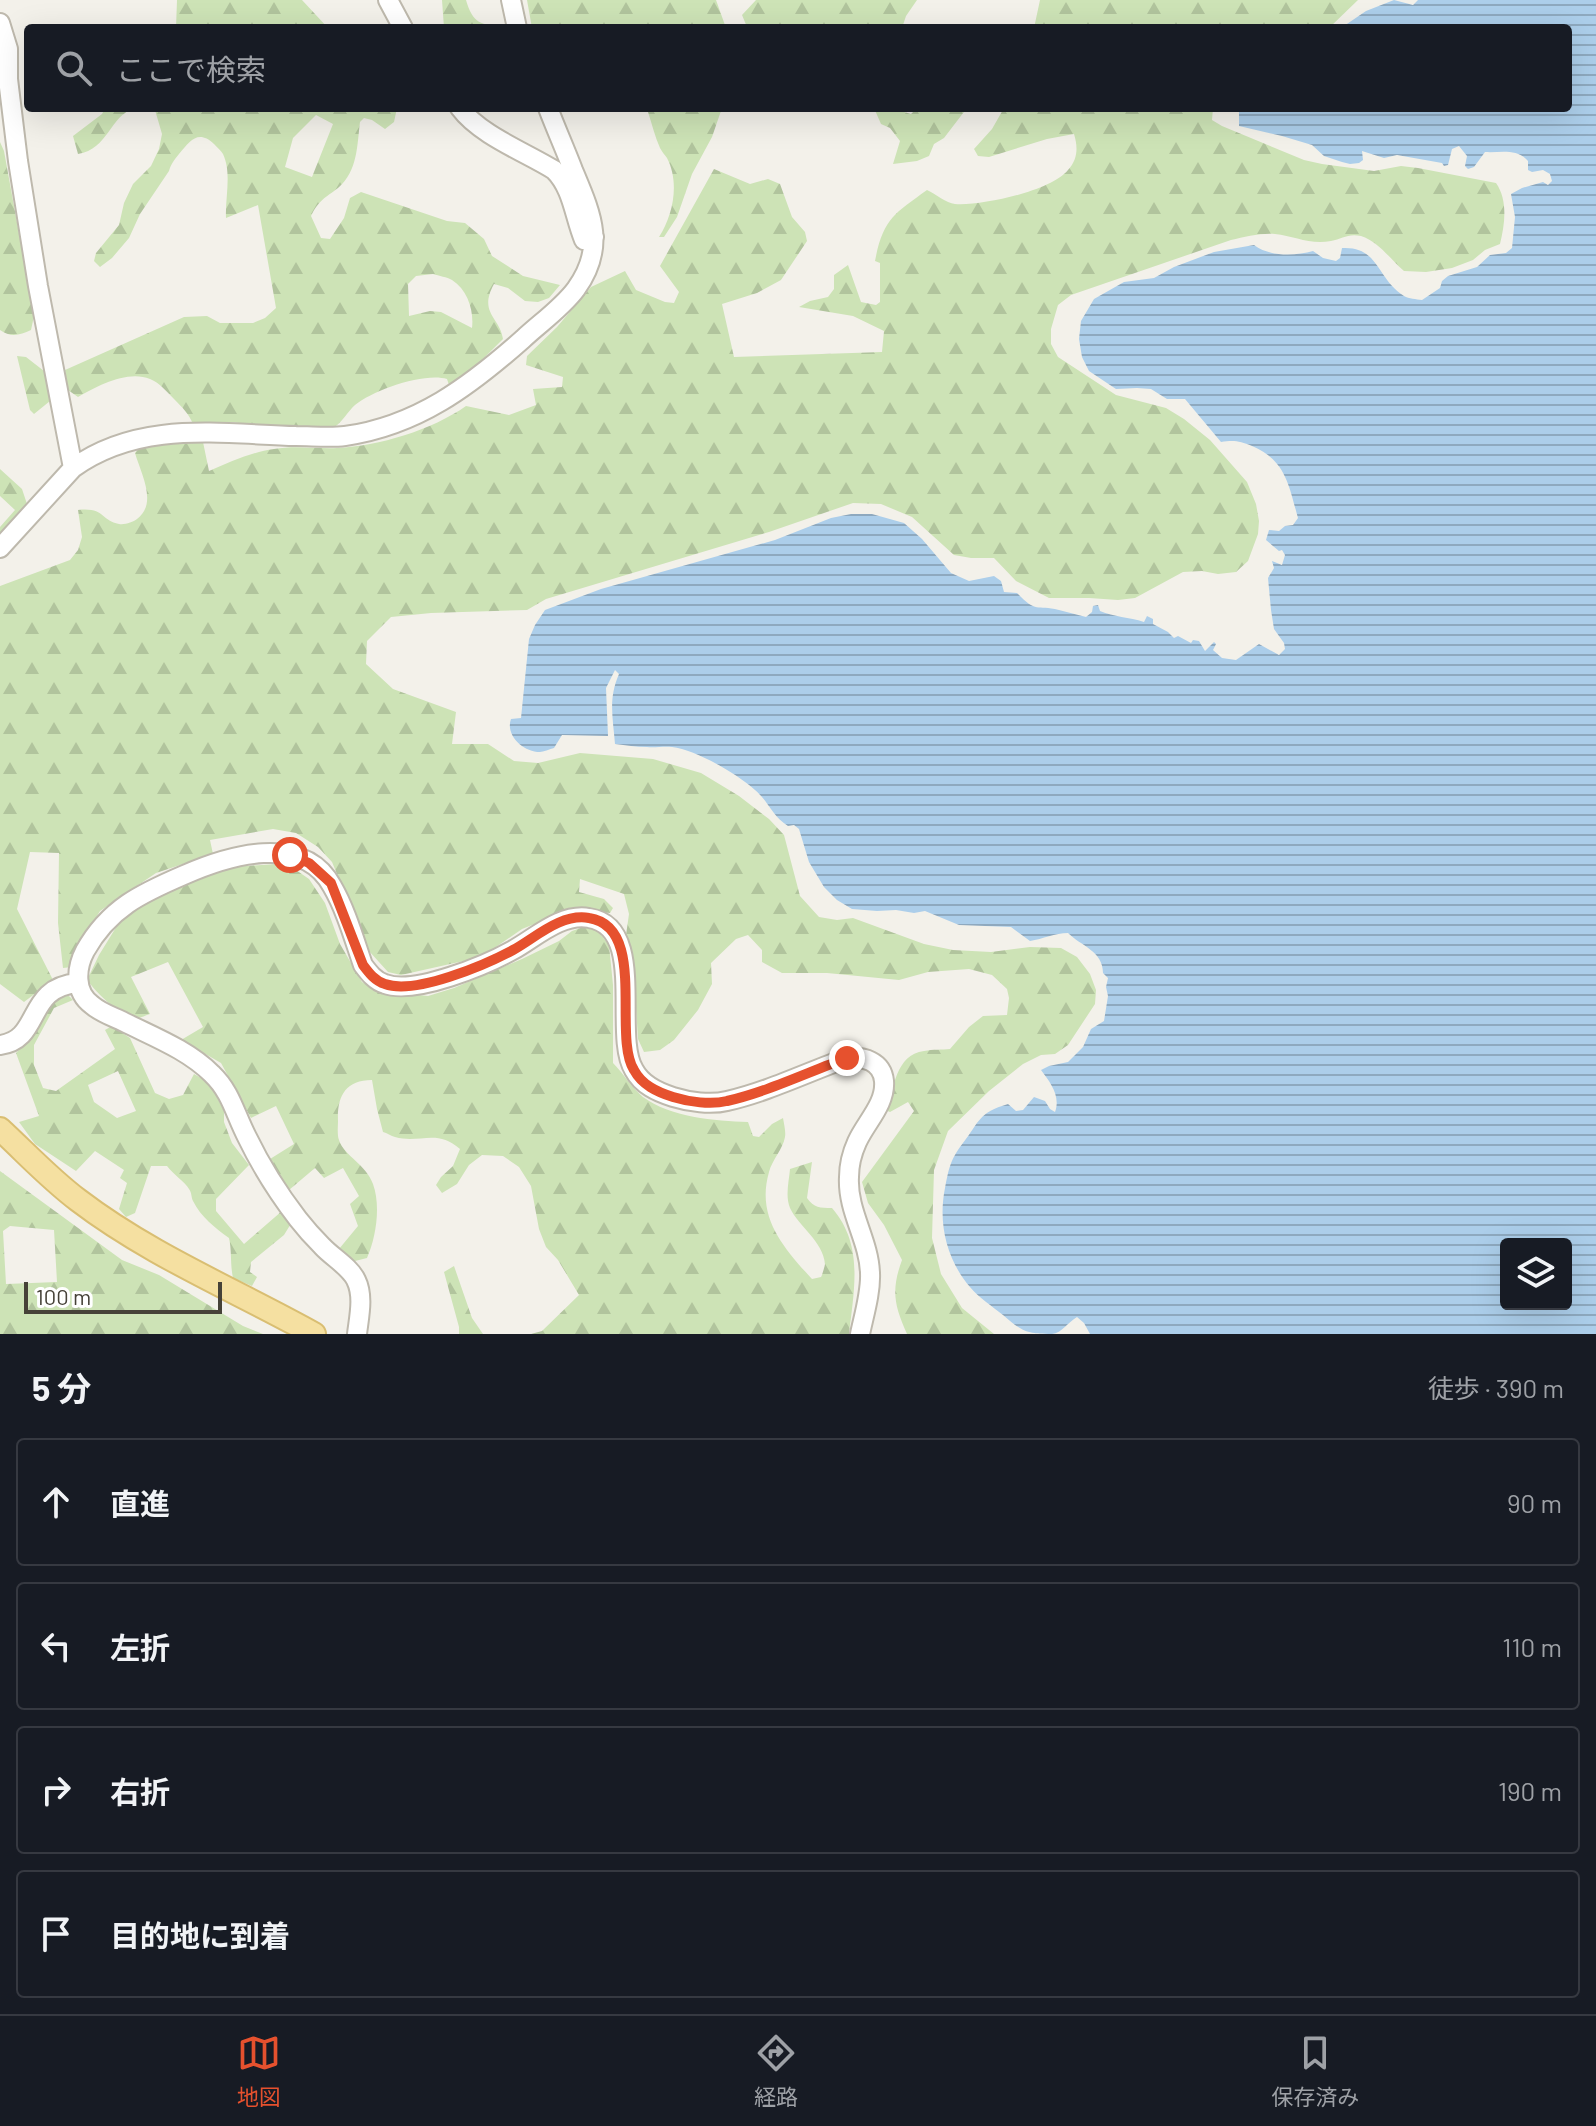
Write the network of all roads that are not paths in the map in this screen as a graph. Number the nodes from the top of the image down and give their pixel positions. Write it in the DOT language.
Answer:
graph roads {
  1 [pos="388,0"];
  2 [pos="511,0"];
  3 [pos="0,23"];
  4 [pos="401,24"];
  5 [pos="516,24"];
  6 [pos="463,112"];
  7 [pos="550,112"];
  8 [pos="594,237"];
  9 [pos="73,468"];
  10 [pos="0,548"];
  11 [pos="78,983"];
  12 [pos="0,1045"];
  13 [pos="0,1129"];
  14 [pos="314,1334"];
  15 [pos="357,1334"];
  16 [pos="860,1334"];
  1 -- 4 [label="street"];
  2 -- 5 [label="street"];
  3 -- 9 [label="street"];
  6 -- 8 [label="street"];
  7 -- 8 [label="street"];
  8 -- 9 [label="street"];
  9 -- 10 [label="street"];
  11 -- 12 [label="street"];
  11 -- 15 [label="street"];
  11 -- 16 [label="street"];
  13 -- 14 [label="main road"];
}
